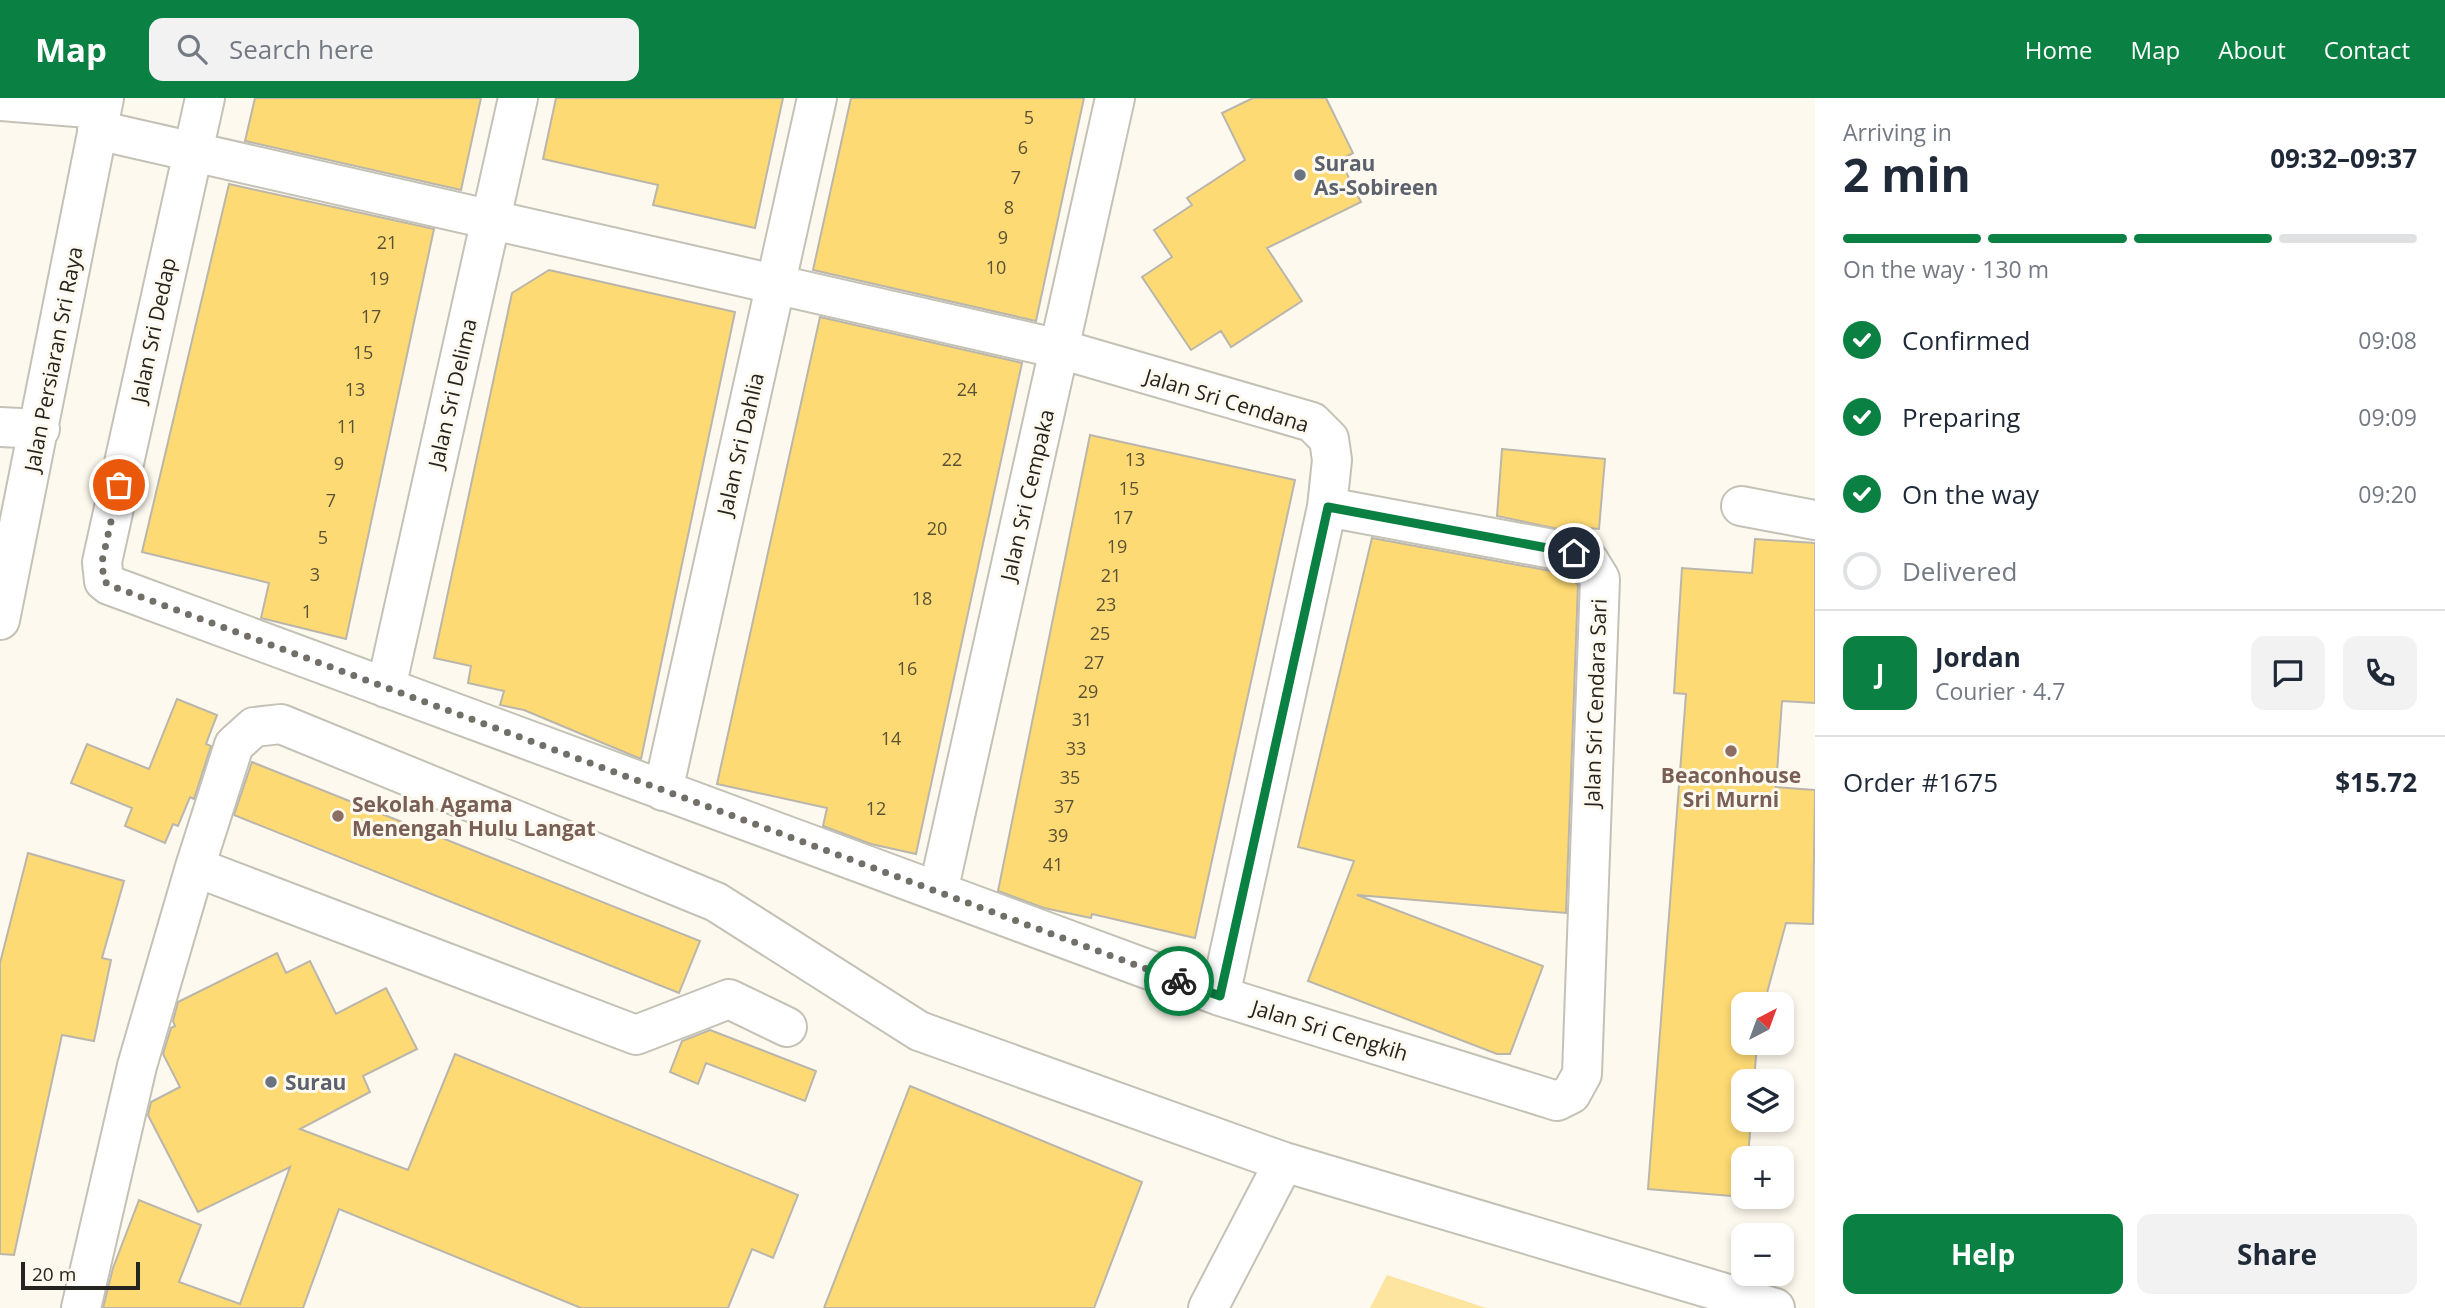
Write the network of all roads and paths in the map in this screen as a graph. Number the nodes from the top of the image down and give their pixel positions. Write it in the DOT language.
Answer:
graph roads {
  1 [pos="205,98"];
  2 [pos="518,98"];
  3 [pos="817,98"];
  4 [pos="1115,98"];
  5 [pos="0,101"];
  6 [pos="101,112"];
  7 [pos="193,151"];
  8 [pos="491,220"];
  9 [pos="776,285"];
  10 [pos="1060,349"];
  11 [pos="0,427"];
  12 [pos="40,429"];
  13 [pos="1741,506"];
  14 [pos="1328,507"];
  15 [pos="1815,520"];
  16 [pos="102,562"];
  17 [pos="0,620"];
  18 [pos="386,688"];
  19 [pos="663,790"];
  20 [pos="195,867"];
  21 [pos="939,892"];
  22 [pos="1220,996"];
  23 [pos="787,1027"];
  24 [pos="1582,1074"];
  25 [pos="1284,1162"];
  26 [pos="80,1308"];
  27 [pos="1208,1308"];
  28 [pos="1775,1308"];
  1 -- 7 [label="street, Jalan Sri Dedap"];
  2 -- 8 [label="street, Jalan Sri Delima"];
  3 -- 9 [label="street, Jalan Sri Dahlia"];
  4 -- 10 [label="street, Jalan Sri Cempaka"];
  5 -- 6 [label="street, Jalan Sri Cendana"];
  6 -- 7 [label="street, Jalan Sri Cendana"];
  6 -- 12 [label="street, Jalan Persiaran Sri Raya"];
  7 -- 8 [label="street, Jalan Sri Cendana"];
  7 -- 16 [label="street, Jalan Sri Dedap"];
  8 -- 9 [label="street, Jalan Sri Cendana"];
  8 -- 18 [label="street, Jalan Sri Delima"];
  9 -- 10 [label="street, Jalan Sri Cendana"];
  9 -- 19 [label="street, Jalan Sri Dahlia"];
  10 -- 14 [label="street, Jalan Sri Cendana"];
  10 -- 21 [label="street, Jalan Sri Cempaka"];
  11 -- 12 [label="street"];
  12 -- 17 [label="street, Jalan Persiaran Sri Raya"];
  13 -- 15 [label="street"];
  14 -- 22 [label="street, Jalan Sri Cendana"];
  14 -- 24 [label="street, Jalan Sri Cendara Sari"];
  16 -- 18 [label="street, Jalan Sri Cengkih"];
  18 -- 19 [label="street, Jalan Sri Cengkih"];
  19 -- 21 [label="street, Jalan Sri Cengkih"];
  20 -- 23 [label="street"];
  20 -- 25 [label="street"];
  20 -- 26 [label="street"];
  21 -- 22 [label="street, Jalan Sri Cengkih"];
  22 -- 24 [label="street, Jalan Sri Cengkih"];
  25 -- 27 [label="street"];
  25 -- 28 [label="street"];
}
